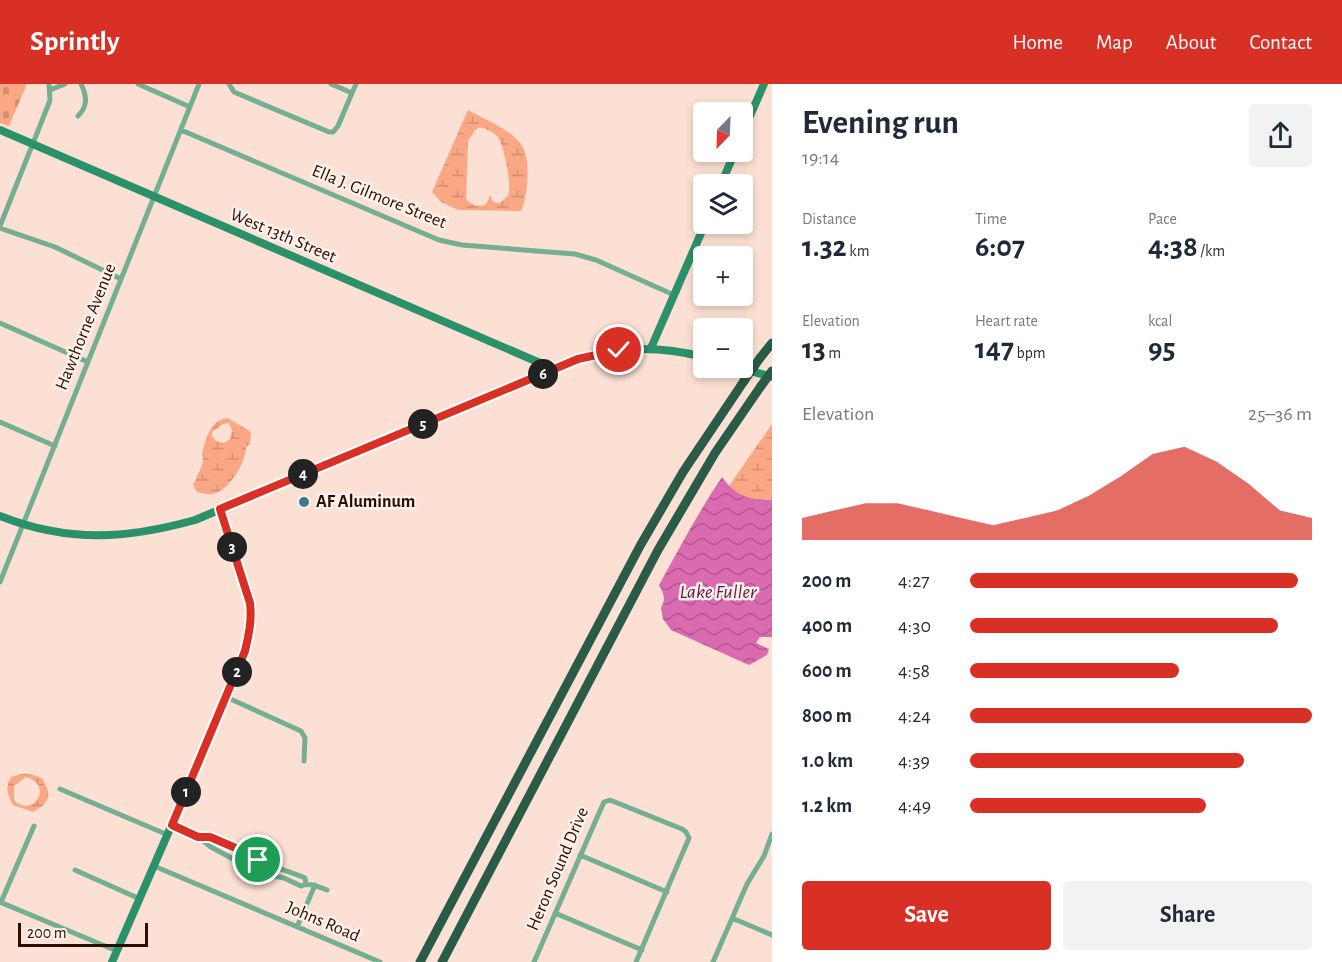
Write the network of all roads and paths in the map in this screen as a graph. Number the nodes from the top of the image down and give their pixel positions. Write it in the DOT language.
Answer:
graph roads {
  1 [pos="65,84"];
  2 [pos="81,84"];
  3 [pos="138,84"];
  4 [pos="199,84"];
  5 [pos="229,84"];
  6 [pos="331,84"];
  7 [pos="356,84"];
  8 [pos="764,84"];
  9 [pos="49,87"];
  10 [pos="352,93"];
  11 [pos="190,107"];
  12 [pos="753,109"];
  13 [pos="78,117"];
  14 [pos="0,130"];
  15 [pos="181,130"];
  16 [pos="34,144"];
  17 [pos="154,196"];
  18 [pos="0,227"];
  19 [pos="701,234"];
  20 [pos="121,279"];
  21 [pos="674,295"];
  22 [pos="0,323"];
  23 [pos="772,343"];
  24 [pos="651,348"];
  25 [pos="693,354"];
  26 [pos="88,362"];
  27 [pos="554,369"];
  28 [pos="772,371"];
  29 [pos="753,372"];
  30 [pos="772,377"];
  31 [pos="0,422"];
  32 [pos="55,446"];
  33 [pos="220,509"];
  34 [pos="0,516"];
  35 [pos="23,524"];
  36 [pos="0,582"];
  37 [pos="226,697"];
  38 [pos="304,761"];
  39 [pos="60,789"];
  40 [pos="172,825"];
  41 [pos="34,826"];
  42 [pos="772,834"];
  43 [pos="168,835"];
  44 [pos="198,837"];
  45 [pos="580,855"];
  46 [pos="154,866"];
  47 [pos="75,870"];
  48 [pos="306,884"];
  49 [pos="315,885"];
  50 [pos="327,890"];
  51 [pos="667,892"];
  52 [pos="140,899"];
  53 [pos="0,902"];
  54 [pos="555,913"];
  55 [pos="732,918"];
  56 [pos="297,927"];
  57 [pos="772,935"];
  58 [pos="642,950"];
  59 [pos="117,951"];
  60 [pos="112,962"];
  61 [pos="380,962"];
  62 [pos="420,962"];
  63 [pos="441,962"];
  64 [pos="534,962"];
  65 [pos="636,962"];
  66 [pos="713,962"];
  1 -- 9 [label="street"];
  2 -- 13 [label="street"];
  3 -- 11 [label="street"];
  4 -- 11 [label="street, Hawthorne Avenue"];
  5 -- 10 [label="street"];
  6 -- 10 [label="street"];
  7 -- 10 [label="street"];
  8 -- 12 [label="street"];
  9 -- 16 [label="street"];
  11 -- 15 [label="street, Hawthorne Avenue"];
  14 -- 16 [label="street, West 13th Street"];
  15 -- 17 [label="street, Hawthorne Avenue"];
  15 -- 21 [label="street, Ella J. Gilmore Street"];
  16 -- 17 [label="street, West 13th Street"];
  16 -- 18 [label="street"];
  17 -- 20 [label="street, Hawthorne Avenue"];
  17 -- 27 [label="street, West 13th Street"];
  18 -- 20 [label="street"];
  19 -- 21 [label="street"];
  20 -- 26 [label="street, Hawthorne Avenue"];
  21 -- 24 [label="street"];
  22 -- 26 [label="street"];
  23 -- 62 [label="highway, bridge"];
  24 -- 25 [label="street"];
  24 -- 27 [label="street"];
  26 -- 32 [label="street, Hawthorne Avenue"];
  27 -- 33 [label="street"];
  28 -- 63 [label="highway, bridge"];
  29 -- 30 [label="street"];
  31 -- 32 [label="street"];
  32 -- 35 [label="street, Hawthorne Avenue"];
  33 -- 35 [label="street"];
  33 -- 37 [label="street"];
  34 -- 35 [label="street"];
  35 -- 36 [label="street, Hawthorne Avenue"];
  37 -- 38 [label="street"];
  37 -- 40 [label="street"];
  39 -- 43 [label="street"];
  40 -- 43 [label="street"];
  40 -- 44 [label="street"];
  41 -- 53 [label="street"];
  42 -- 55 [label="street"];
  43 -- 46 [label="street"];
  44 -- 48 [label="street"];
  44 -- 48 [label="street"];
  45 -- 51 [label="street"];
  45 -- 51 [label="street, Heron Sound Drive"];
  45 -- 54 [label="street, Heron Sound Drive"];
  46 -- 52 [label="street"];
  46 -- 56 [label="street, Johns Road"];
  47 -- 52 [label="street"];
  48 -- 49 [label="street"];
  49 -- 50 [label="street"];
  49 -- 56 [label="street"];
  51 -- 58 [label="street, Heron Sound Drive"];
  52 -- 59 [label="street"];
  53 -- 59 [label="street"];
  54 -- 58 [label="street"];
  54 -- 64 [label="street, Heron Sound Drive"];
  55 -- 57 [label="street"];
  55 -- 66 [label="street"];
  56 -- 61 [label="street, Johns Road"];
  58 -- 65 [label="street, Heron Sound Drive"];
  59 -- 60 [label="street"];
}
